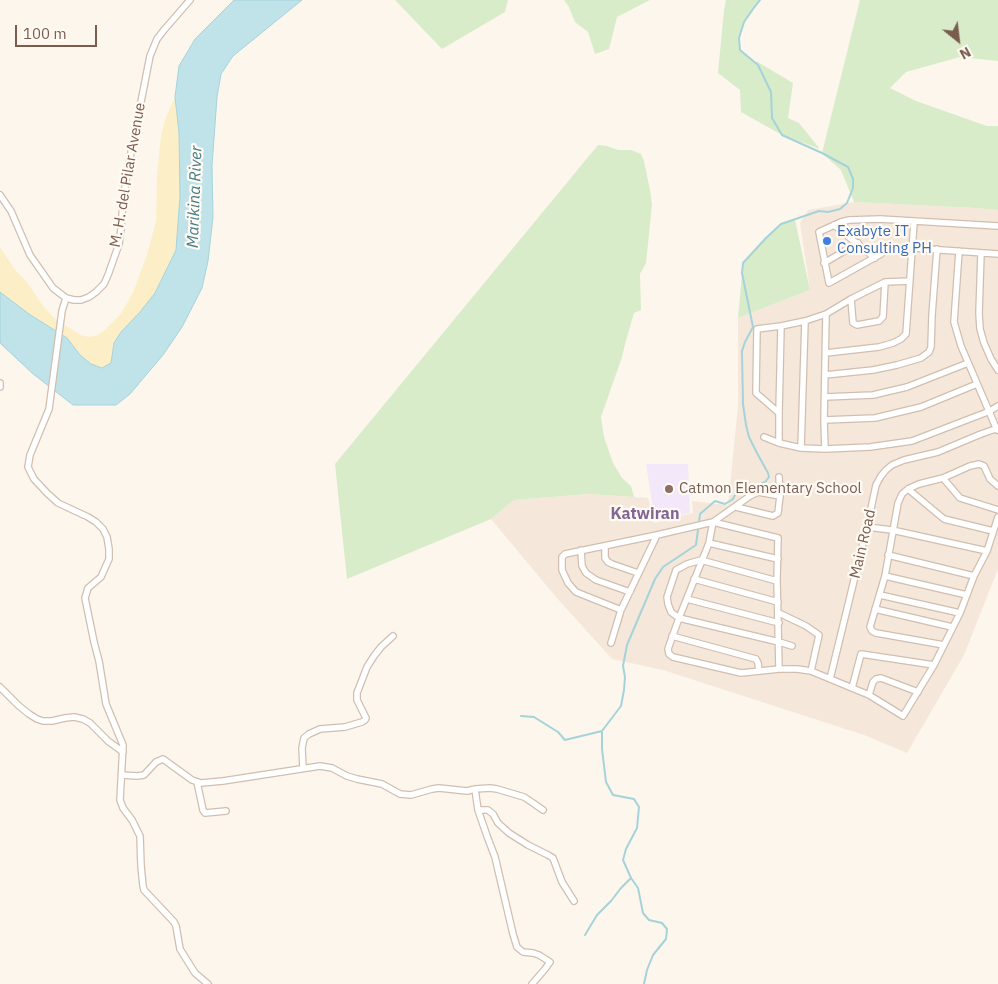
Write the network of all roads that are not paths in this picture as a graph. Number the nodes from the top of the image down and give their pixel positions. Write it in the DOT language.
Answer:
graph roads {
  1 [pos="190,0"];
  2 [pos="0,195"];
  3 [pos="914,222"];
  4 [pos="834,225"];
  5 [pos="998,226"];
  6 [pos="858,243"];
  7 [pos="913,248"];
  8 [pos="936,249"];
  9 [pos="959,251"];
  10 [pos="981,253"];
  11 [pos="998,254"];
  12 [pos="824,262"];
  13 [pos="910,281"];
  14 [pos="885,282"];
  15 [pos="66,298"];
  16 [pos="851,299"];
  17 [pos="826,314"];
  18 [pos="805,321"];
  19 [pos="781,326"];
  20 [pos="826,353"];
  21 [pos="968,363"];
  22 [pos="998,370"];
  23 [pos="825,375"];
  24 [pos="0,382"];
  25 [pos="977,384"];
  26 [pos="0,387"];
  27 [pos="825,397"];
  28 [pos="998,406"];
  29 [pos="990,411"];
  30 [pos="779,413"];
  31 [pos="824,420"];
  32 [pos="998,429"];
  33 [pos="764,437"];
  34 [pos="779,443"];
  35 [pos="801,448"];
  36 [pos="825,449"];
  37 [pos="779,477"];
  38 [pos="943,478"];
  39 [pos="998,486"];
  40 [pos="908,489"];
  41 [pos="780,496"];
  42 [pos="736,507"];
  43 [pos="998,510"];
  44 [pos="998,517"];
  45 [pos="713,522"];
  46 [pos="867,526"];
  47 [pos="892,530"];
  48 [pos="993,531"];
  49 [pos="657,535"];
  50 [pos="709,543"];
  51 [pos="605,546"];
  52 [pos="581,550"];
  53 [pos="987,551"];
  54 [pos="888,556"];
  55 [pos="778,559"];
  56 [pos="701,560"];
  57 [pos="638,573"];
  58 [pos="885,576"];
  59 [pos="974,576"];
  60 [pos="694,579"];
  61 [pos="777,581"];
  62 [pos="630,592"];
  63 [pos="880,595"];
  64 [pos="967,595"];
  65 [pos="687,599"];
  66 [pos="778,602"];
  67 [pos="875,609"];
  68 [pos="621,610"];
  69 [pos="960,613"];
  70 [pos="779,614"];
  71 [pos="679,618"];
  72 [pos="779,623"];
  73 [pos="952,627"];
  74 [pos="393,636"];
  75 [pos="672,636"];
  76 [pos="611,642"];
  77 [pos="780,642"];
  78 [pos="944,645"];
  79 [pos="792,646"];
  80 [pos="934,664"];
  81 [pos="780,669"];
  82 [pos="759,671"];
  83 [pos="810,672"];
  84 [pos="830,679"];
  85 [pos="0,687"];
  86 [pos="852,688"];
  87 [pos="918,692"];
  88 [pos="869,696"];
  89 [pos="123,752"];
  90 [pos="303,768"];
  91 [pos="122,775"];
  92 [pos="197,782"];
  93 [pos="475,789"];
  94 [pos="478,810"];
  95 [pos="543,810"];
  96 [pos="226,811"];
  97 [pos="574,901"];
  98 [pos="208,984"];
  99 [pos="532,984"];
  1 -- 15 [label="street, M. H. del Pilar Avenue"];
  2 -- 15 [label="street"];
  3 -- 4 [label="street"];
  3 -- 5 [label="street"];
  3 -- 7 [label="street"];
  4 -- 6 [label="street"];
  4 -- 12 [label="street"];
  6 -- 12 [label="street"];
  6 -- 12 [label="street"];
  7 -- 8 [label="street"];
  7 -- 13 [label="street"];
  8 -- 9 [label="street"];
  8 -- 23 [label="street"];
  9 -- 10 [label="street"];
  9 -- 21 [label="street"];
  10 -- 11 [label="street"];
  10 -- 22 [label="street"];
  13 -- 14 [label="street"];
  13 -- 20 [label="street"];
  14 -- 16 [label="street"];
  14 -- 16 [label="street"];
  15 -- 89 [label="street"];
  16 -- 17 [label="street"];
  17 -- 18 [label="street"];
  17 -- 20 [label="street"];
  18 -- 19 [label="street"];
  18 -- 35 [label="street"];
  19 -- 30 [label="street"];
  19 -- 30 [label="street"];
  20 -- 23 [label="street"];
  21 -- 25 [label="street"];
  21 -- 27 [label="street"];
  23 -- 27 [label="street"];
  24 -- 26 [label="street"];
  25 -- 29 [label="street"];
  25 -- 31 [label="street"];
  27 -- 31 [label="street"];
  28 -- 29 [label="street"];
  29 -- 32 [label="street"];
  29 -- 36 [label="street"];
  30 -- 34 [label="street"];
  31 -- 36 [label="street"];
  32 -- 46 [label="street, Main Road"];
  33 -- 34 [label="street"];
  34 -- 35 [label="street"];
  35 -- 36 [label="street"];
  37 -- 41 [label="street"];
  38 -- 39 [label="street"];
  38 -- 40 [label="street"];
  38 -- 43 [label="street"];
  40 -- 47 [label="street"];
  40 -- 48 [label="street"];
  41 -- 42 [label="street"];
  41 -- 42 [label="street"];
  42 -- 45 [label="street"];
  44 -- 48 [label="street"];
  45 -- 49 [label="street"];
  45 -- 50 [label="street"];
  45 -- 55 [label="street"];
  46 -- 47 [label="street"];
  46 -- 84 [label="street, Main Road"];
  47 -- 53 [label="street"];
  47 -- 54 [label="street"];
  48 -- 53 [label="street"];
  49 -- 51 [label="street"];
  49 -- 57 [label="street"];
  50 -- 55 [label="street"];
  50 -- 56 [label="street"];
  51 -- 52 [label="street"];
  51 -- 57 [label="street"];
  52 -- 62 [label="street"];
  52 -- 68 [label="street"];
  53 -- 59 [label="street"];
  54 -- 58 [label="street"];
  54 -- 59 [label="street"];
  55 -- 61 [label="street"];
  56 -- 60 [label="street"];
  56 -- 61 [label="street"];
  56 -- 71 [label="street"];
  57 -- 62 [label="street"];
  58 -- 63 [label="street"];
  58 -- 64 [label="street"];
  59 -- 64 [label="street"];
  60 -- 65 [label="street"];
  60 -- 66 [label="street"];
  61 -- 66 [label="street"];
  62 -- 68 [label="street"];
  63 -- 67 [label="street"];
  63 -- 69 [label="street"];
  64 -- 69 [label="street"];
  65 -- 71 [label="street"];
  65 -- 72 [label="street"];
  66 -- 70 [label="street"];
  67 -- 73 [label="street"];
  67 -- 78 [label="street"];
  68 -- 76 [label="street"];
  69 -- 73 [label="street"];
  70 -- 72 [label="street"];
  70 -- 83 [label="street"];
  71 -- 75 [label="street"];
  71 -- 77 [label="street"];
  72 -- 77 [label="street"];
  73 -- 78 [label="street"];
  74 -- 90 [label="street"];
  75 -- 82 [label="street"];
  75 -- 82 [label="street"];
  77 -- 79 [label="street"];
  77 -- 81 [label="street"];
  78 -- 80 [label="street"];
  80 -- 86 [label="street"];
  80 -- 87 [label="street"];
  81 -- 82 [label="street"];
  81 -- 83 [label="street"];
  83 -- 84 [label="street"];
  84 -- 86 [label="street"];
  85 -- 89 [label="street"];
  86 -- 88 [label="street"];
  87 -- 88 [label="street"];
  87 -- 88 [label="street"];
  89 -- 91 [label="street"];
  90 -- 92 [label="street"];
  90 -- 93 [label="street"];
  91 -- 92 [label="street"];
  91 -- 98 [label="street"];
  92 -- 96 [label="street"];
  93 -- 94 [label="street"];
  93 -- 95 [label="street"];
  94 -- 97 [label="street"];
  94 -- 99 [label="street"];
}
